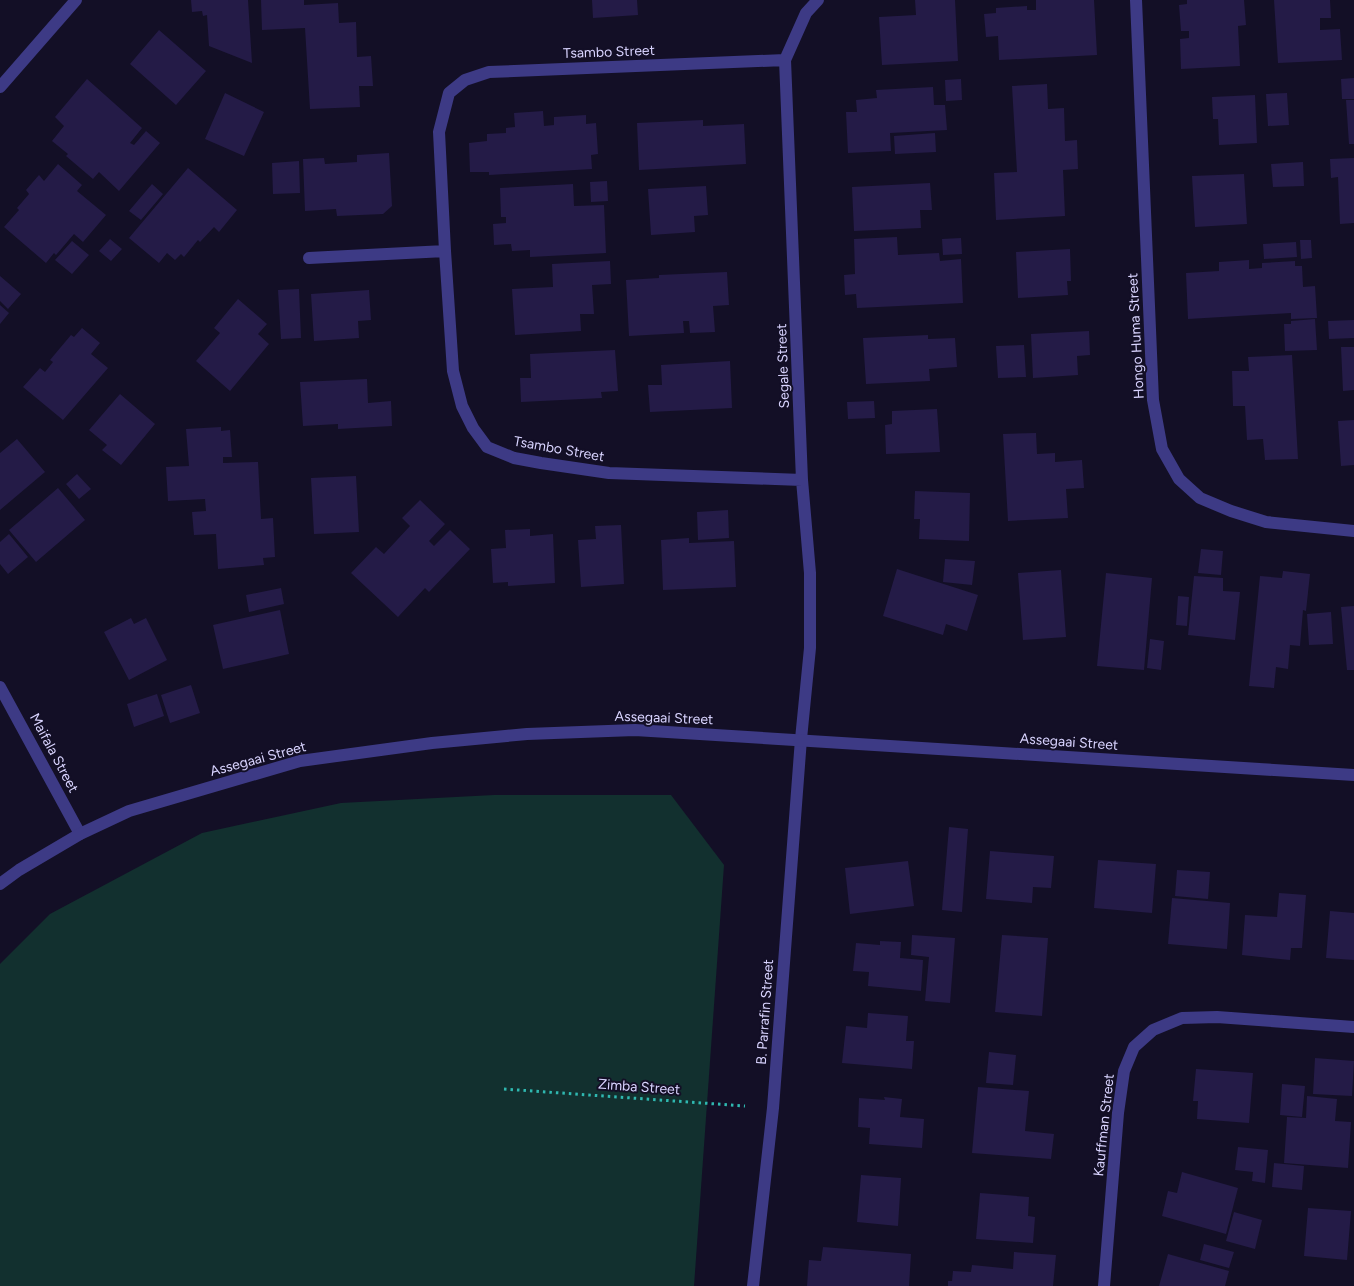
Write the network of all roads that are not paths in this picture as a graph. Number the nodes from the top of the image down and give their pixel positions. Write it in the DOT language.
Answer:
graph roads {
  1 [pos="76,0"];
  2 [pos="818,0"];
  3 [pos="1136,0"];
  4 [pos="785,60"];
  5 [pos="0,87"];
  6 [pos="445,251"];
  7 [pos="308,258"];
  8 [pos="802,480"];
  9 [pos="1354,531"];
  10 [pos="0,688"];
  11 [pos="801,740"];
  12 [pos="1354,775"];
  13 [pos="80,834"];
  14 [pos="0,884"];
  15 [pos="1354,1028"];
  16 [pos="753,1286"];
  17 [pos="1104,1286"];
  1 -- 5 [label="street"];
  2 -- 4 [label="street, Segale Street"];
  3 -- 9 [label="street, Hongo Huma Street"];
  4 -- 6 [label="street, Tsambo Street"];
  4 -- 8 [label="street, Segale Street"];
  6 -- 7 [label="street"];
  6 -- 8 [label="street, Tsambo Street"];
  8 -- 11 [label="street, Segale Street"];
  10 -- 13 [label="street, Maifala Street"];
  11 -- 12 [label="street, Assegaai Street"];
  11 -- 13 [label="street, Assegaai Street"];
  11 -- 16 [label="street, B. Parrafin Street"];
  13 -- 14 [label="street, Assegaai Street"];
  15 -- 17 [label="street, Kauffman Street"];
}
